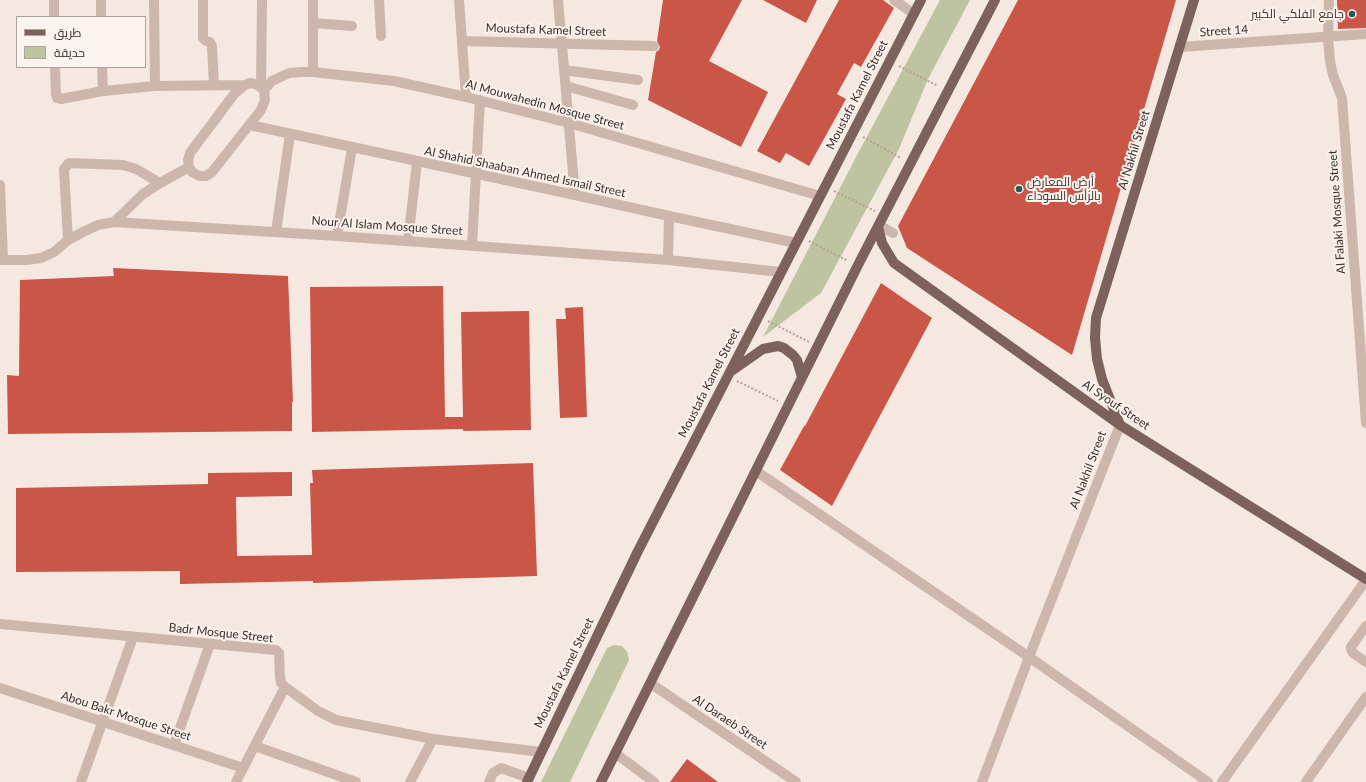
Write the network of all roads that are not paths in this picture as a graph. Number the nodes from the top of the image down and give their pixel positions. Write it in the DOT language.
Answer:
graph roads {
  1 [pos="54,0"];
  2 [pos="101,0"];
  3 [pos="154,0"];
  4 [pos="203,0"];
  5 [pos="262,0"];
  6 [pos="313,0"];
  7 [pos="379,0"];
  8 [pos="459,0"];
  9 [pos="558,0"];
  10 [pos="894,0"];
  11 [pos="921,0"];
  12 [pos="995,0"];
  13 [pos="1194,0"];
  14 [pos="1329,0"];
  15 [pos="914,14"];
  16 [pos="54,16"];
  17 [pos="101,16"];
  18 [pos="314,23"];
  19 [pos="352,26"];
  20 [pos="1366,34"];
  21 [pos="381,36"];
  22 [pos="1328,38"];
  23 [pos="462,41"];
  24 [pos="562,44"];
  25 [pos="654,46"];
  26 [pos="1180,47"];
  27 [pos="55,68"];
  28 [pos="102,68"];
  29 [pos="564,70"];
  30 [pos="314,72"];
  31 [pos="638,80"];
  32 [pos="245,84"];
  33 [pos="214,85"];
  34 [pos="155,86"];
  35 [pos="566,86"];
  36 [pos="262,89"];
  37 [pos="103,91"];
  38 [pos="466,97"];
  39 [pos="480,100"];
  40 [pos="633,105"];
  41 [pos="569,123"];
  42 [pos="250,125"];
  43 [pos="290,134"];
  44 [pos="352,148"];
  45 [pos="418,162"];
  46 [pos="189,167"];
  47 [pos="476,174"];
  48 [pos="160,183"];
  49 [pos="0,185"];
  50 [pos="822,191"];
  51 [pos="575,195"];
  52 [pos="669,216"];
  53 [pos="114,222"];
  54 [pos="880,222"];
  55 [pos="276,232"];
  56 [pos="893,233"];
  57 [pos="338,236"];
  58 [pos="798,239"];
  59 [pos="68,240"];
  60 [pos="408,241"];
  61 [pos="472,246"];
  62 [pos="1,260"];
  63 [pos="668,260"];
  64 [pos="781,272"];
  65 [pos="728,374"];
  66 [pos="802,377"];
  67 [pos="1366,423"];
  68 [pos="1120,425"];
  69 [pos="756,471"];
  70 [pos="1366,580"];
  71 [pos="0,624"];
  72 [pos="1366,626"];
  73 [pos="133,637"];
  74 [pos="210,644"];
  75 [pos="1029,657"];
  76 [pos="1366,662"];
  77 [pos="650,683"];
  78 [pos="285,687"];
  79 [pos="0,688"];
  80 [pos="1366,697"];
  81 [pos="102,722"];
  82 [pos="434,739"];
  83 [pos="174,746"];
  84 [pos="255,746"];
  85 [pos="541,752"];
  86 [pos="615,754"];
  87 [pos="243,768"];
  88 [pos="528,780"];
  89 [pos="81,782"];
  90 [pos="236,782"];
  91 [pos="356,782"];
  92 [pos="410,782"];
  93 [pos="489,782"];
  94 [pos="601,782"];
  95 [pos="654,782"];
  96 [pos="796,782"];
  97 [pos="982,782"];
  98 [pos="1208,782"];
  99 [pos="1222,782"];
  100 [pos="1306,782"];
  1 -- 16 [label="street"];
  2 -- 17 [label="street"];
  3 -- 34 [label="street"];
  4 -- 33 [label="street"];
  5 -- 36 [label="street"];
  6 -- 18 [label="street"];
  7 -- 21 [label="street"];
  8 -- 23 [label="street"];
  9 -- 24 [label="street"];
  10 -- 15 [label="street"];
  11 -- 15 [label="main road, Moustafa Kamel Street"];
  12 -- 54 [label="main road"];
  13 -- 26 [label="main road, Al Nakhil Street"];
  14 -- 22 [label="street, Al Falaki Mosque Street"];
  15 -- 50 [label="main road, Moustafa Kamel Street"];
  18 -- 19 [label="street"];
  18 -- 30 [label="street"];
  20 -- 22 [label="street, Street 14"];
  22 -- 26 [label="street, Street 14"];
  22 -- 67 [label="street, Al Falaki Mosque Street"];
  23 -- 24 [label="street, Moustafa Kamel Street"];
  23 -- 38 [label="street"];
  24 -- 25 [label="street, Moustafa Kamel Street"];
  24 -- 29 [label="street"];
  26 -- 68 [label="main road, Al Nakhil Street"];
  27 -- 37 [label="street"];
  28 -- 37 [label="street"];
  29 -- 31 [label="street"];
  29 -- 35 [label="street"];
  30 -- 36 [label="street, Al Mouwahedin Mosque Street"];
  30 -- 38 [label="street, Al Mouwahedin Mosque Street"];
  32 -- 33 [label="street"];
  32 -- 36 [label="street"];
  32 -- 46 [label="street"];
  33 -- 34 [label="street"];
  34 -- 37 [label="street"];
  35 -- 40 [label="street"];
  35 -- 41 [label="street"];
  36 -- 42 [label="street"];
  38 -- 39 [label="street, Al Mouwahedin Mosque Street"];
  39 -- 41 [label="street, Al Mouwahedin Mosque Street"];
  39 -- 47 [label="street"];
  41 -- 50 [label="street, Al Mouwahedin Mosque Street"];
  41 -- 51 [label="street"];
  42 -- 43 [label="street, Al Shahid Shaaban Ahmed Ismail Street"];
  42 -- 46 [label="street"];
  43 -- 44 [label="street, Al Shahid Shaaban Ahmed Ismail Street"];
  43 -- 55 [label="street"];
  44 -- 45 [label="street, Al Shahid Shaaban Ahmed Ismail Street"];
  44 -- 57 [label="street"];
  45 -- 47 [label="street, Al Shahid Shaaban Ahmed Ismail Street"];
  45 -- 60 [label="street"];
  46 -- 48 [label="street"];
  47 -- 51 [label="street, Al Shahid Shaaban Ahmed Ismail Street"];
  47 -- 61 [label="street"];
  48 -- 53 [label="street"];
  48 -- 59 [label="street"];
  49 -- 62 [label="street"];
  50 -- 58 [label="main road, Moustafa Kamel Street"];
  51 -- 52 [label="street, Al Shahid Shaaban Ahmed Ismail Street"];
  52 -- 58 [label="street, Al Shahid Shaaban Ahmed Ismail Street"];
  52 -- 63 [label="street"];
  53 -- 55 [label="street, Nour Al Islam Mosque Street"];
  53 -- 59 [label="street, Nour Al Islam Mosque Street"];
  54 -- 56 [label="street"];
  54 -- 66 [label="main road"];
  54 -- 68 [label="main road, Al Syouf Street"];
  55 -- 57 [label="street, Nour Al Islam Mosque Street"];
  57 -- 60 [label="street, Nour Al Islam Mosque Street"];
  58 -- 64 [label="main road, Moustafa Kamel Street"];
  59 -- 62 [label="street, Nour Al Islam Mosque Street"];
  60 -- 61 [label="street, Nour Al Islam Mosque Street"];
  61 -- 63 [label="street, Nour Al Islam Mosque Street"];
  63 -- 64 [label="street, Nour Al Islam Mosque Street"];
  64 -- 65 [label="main road, Moustafa Kamel Street"];
  65 -- 66 [label="main road"];
  65 -- 85 [label="main road, Moustafa Kamel Street"];
  66 -- 69 [label="main road"];
  68 -- 70 [label="main road, Al Syouf Street"];
  68 -- 75 [label="street, Al Nakhil Street"];
  69 -- 75 [label="street"];
  69 -- 77 [label="main road"];
  70 -- 99 [label="street"];
  71 -- 73 [label="street, Badr Mosque Street"];
  72 -- 76 [label="street"];
  73 -- 74 [label="street, Badr Mosque Street"];
  73 -- 81 [label="street"];
  74 -- 78 [label="street, Badr Mosque Street"];
  74 -- 83 [label="street"];
  75 -- 97 [label="street, Al Nakhil Street"];
  75 -- 98 [label="street"];
  77 -- 86 [label="main road"];
  77 -- 96 [label="street, Al Daraeb Street"];
  78 -- 82 [label="street"];
  78 -- 84 [label="street"];
  79 -- 81 [label="street, Abou Bakr Mosque Street"];
  80 -- 100 [label="street"];
  81 -- 83 [label="street, Abou Bakr Mosque Street"];
  81 -- 89 [label="street"];
  82 -- 85 [label="street"];
  82 -- 92 [label="street"];
  83 -- 87 [label="street, Abou Bakr Mosque Street"];
  84 -- 87 [label="street"];
  84 -- 91 [label="street"];
  85 -- 88 [label="main road, Moustafa Kamel Street"];
  86 -- 94 [label="main road"];
  86 -- 95 [label="street"];
  87 -- 90 [label="street"];
  88 -- 93 [label="street"];
}
